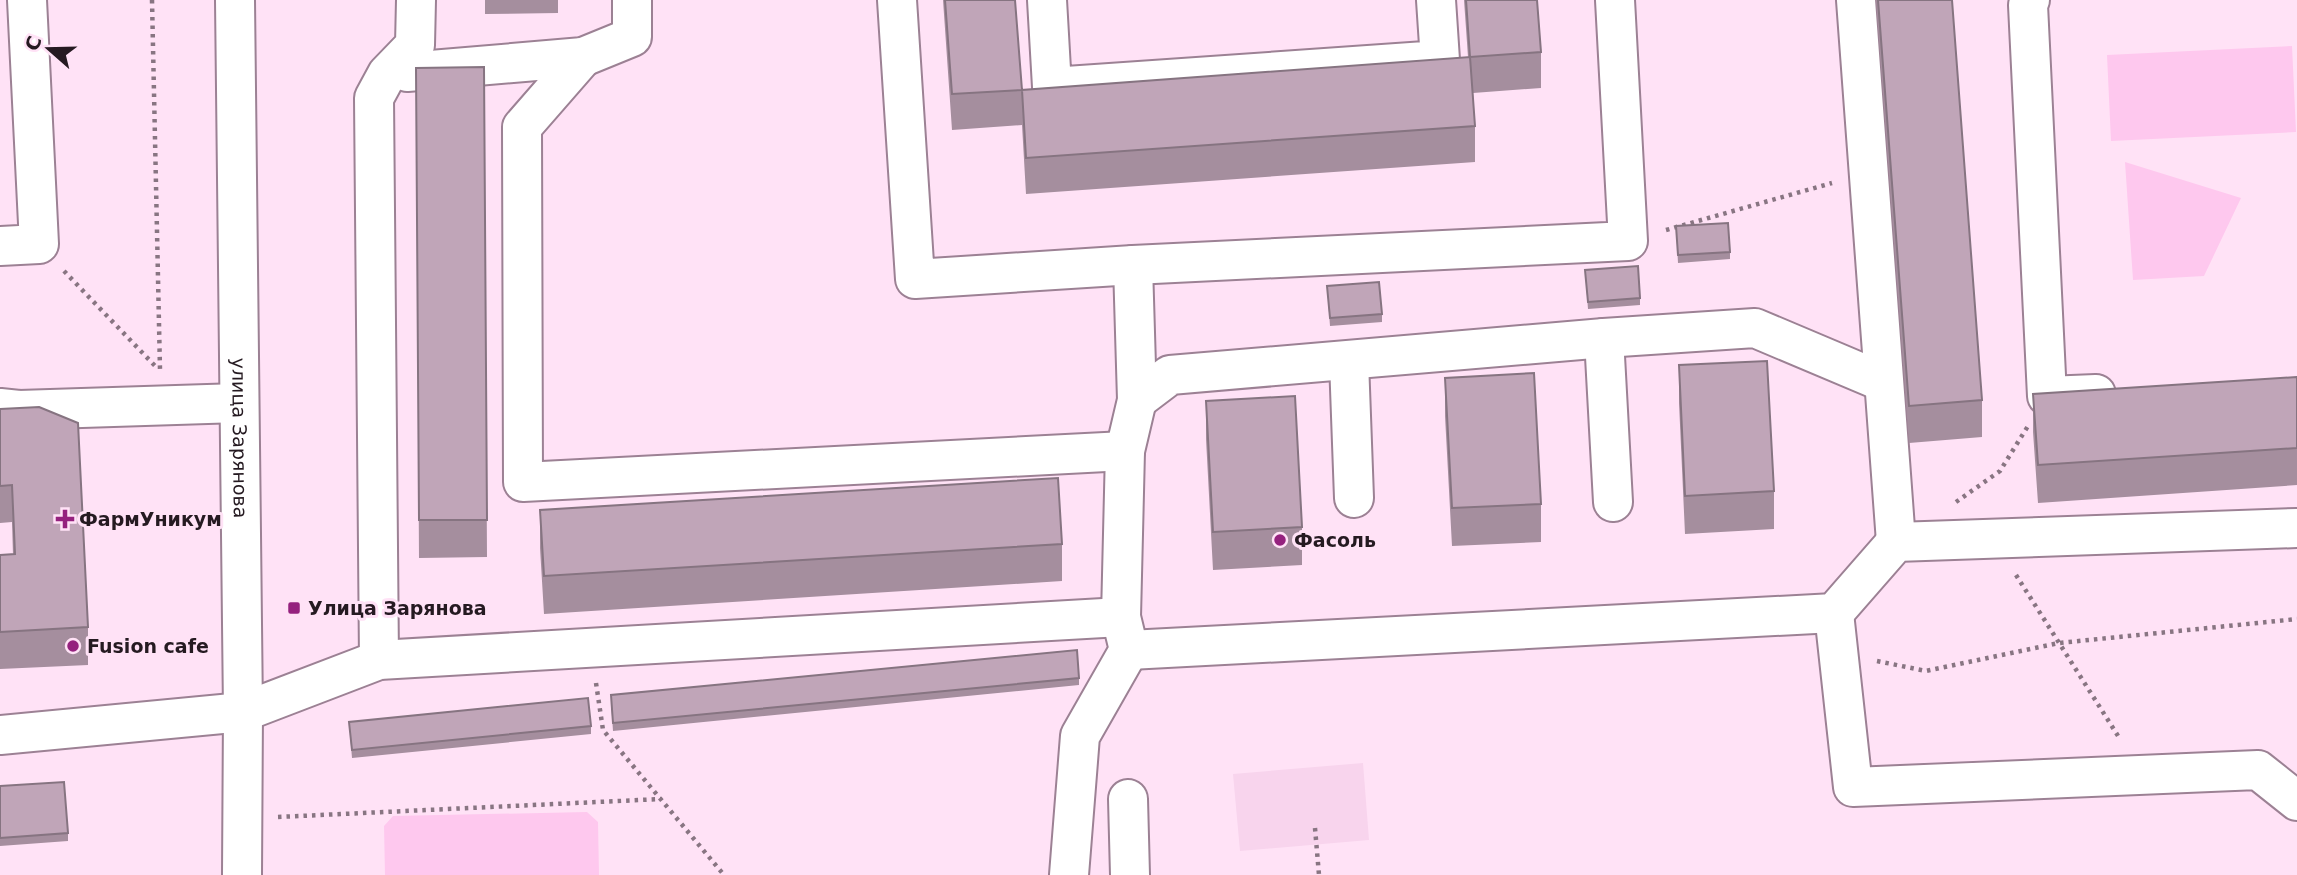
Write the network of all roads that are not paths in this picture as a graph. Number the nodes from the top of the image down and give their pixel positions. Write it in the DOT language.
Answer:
graph roads {
  1 [pos="27,0"];
  2 [pos="234,0"];
  3 [pos="416,0"];
  4 [pos="632,0"];
  5 [pos="897,0"];
  6 [pos="1047,0"];
  7 [pos="1436,0"];
  8 [pos="1615,0"];
  9 [pos="1856,0"];
  10 [pos="2030,0"];
  11 [pos="583,57"];
  12 [pos="387,74"];
  13 [pos="0,246"];
  14 [pos="1133,265"];
  15 [pos="1604,338"];
  16 [pos="1349,361"];
  17 [pos="1883,382"];
  18 [pos="2130,392"];
  19 [pos="1137,400"];
  20 [pos="239,403"];
  21 [pos="0,408"];
  22 [pos="1125,451"];
  23 [pos="1354,498"];
  24 [pos="1613,502"];
  25 [pos="2297,528"];
  26 [pos="1896,542"];
  27 [pos="1834,614"];
  28 [pos="1125,633"];
  29 [pos="379,660"];
  30 [pos="243,712"];
  31 [pos="0,735"];
  32 [pos="1128,799"];
  33 [pos="2297,801"];
  34 [pos="242,875"];
  35 [pos="1069,875"];
  36 [pos="1130,875"];
  1 -- 13 [label="street"];
  2 -- 20 [label="street, улица Зарянова"];
  3 -- 12 [label="street"];
  4 -- 11 [label="street"];
  5 -- 14 [label="street"];
  6 -- 7 [label="street"];
  8 -- 14 [label="street"];
  9 -- 17 [label="street"];
  10 -- 18 [label="street"];
  11 -- 12 [label="street"];
  11 -- 22 [label="street"];
  12 -- 29 [label="street"];
  14 -- 19 [label="street"];
  15 -- 16 [label="street"];
  15 -- 17 [label="street"];
  15 -- 24 [label="street"];
  16 -- 19 [label="street"];
  16 -- 23 [label="street"];
  17 -- 26 [label="street"];
  19 -- 22 [label="street"];
  20 -- 21 [label="street"];
  20 -- 30 [label="street, улица Зарянова"];
  22 -- 28 [label="street"];
  25 -- 26 [label="street"];
  26 -- 27 [label="street"];
  27 -- 28 [label="street"];
  27 -- 33 [label="street"];
  28 -- 29 [label="street"];
  28 -- 35 [label="street"];
  29 -- 30 [label="street"];
  30 -- 31 [label="street"];
  30 -- 34 [label="street, улица Зарянова"];
  32 -- 36 [label="street"];
}
